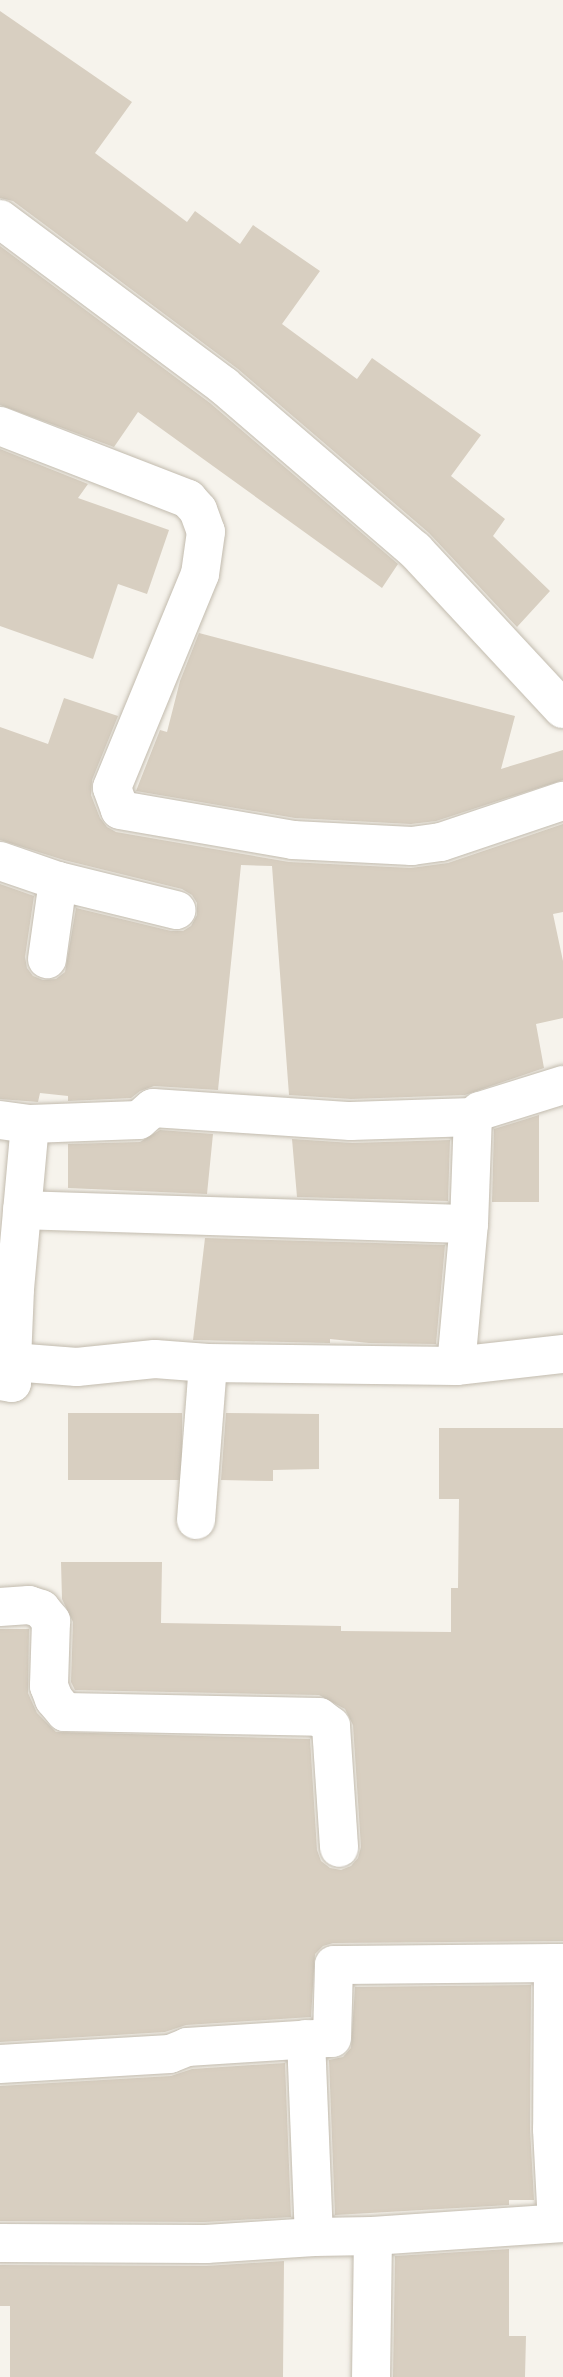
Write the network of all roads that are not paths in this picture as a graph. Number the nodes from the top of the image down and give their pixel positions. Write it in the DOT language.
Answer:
graph roads {
  1 [pos="0,219"];
  2 [pos="0,426"];
  3 [pos="563,709"];
  4 [pos="563,801"];
  5 [pos="0,861"];
  6 [pos="58,881"];
  7 [pos="176,910"];
  8 [pos="47,959"];
  9 [pos="563,1085"];
  10 [pos="473,1117"];
  11 [pos="15,1122"];
  12 [pos="22,1210"];
  13 [pos="469,1224"];
  14 [pos="563,1354"];
  15 [pos="208,1363"];
  16 [pos="456,1366"];
  17 [pos="6,1372"];
  18 [pos="196,1520"];
  19 [pos="0,1607"];
  20 [pos="339,1848"];
  21 [pos="558,1963"];
  22 [pos="306,2039"];
  23 [pos="0,2064"];
  24 [pos="560,2223"];
  25 [pos="373,2236"];
  26 [pos="314,2237"];
  27 [pos="0,2243"];
  28 [pos="371,2377"];
  1 -- 3 [label="street"];
  2 -- 4 [label="street"];
  5 -- 6 [label="street"];
  6 -- 7 [label="street"];
  6 -- 8 [label="street"];
  9 -- 10 [label="street"];
  10 -- 11 [label="street"];
  10 -- 13 [label="street"];
  11 -- 12 [label="street"];
  12 -- 13 [label="street"];
  12 -- 17 [label="street"];
  13 -- 16 [label="street"];
  14 -- 16 [label="street"];
  15 -- 16 [label="street"];
  15 -- 17 [label="street"];
  15 -- 18 [label="street"];
  19 -- 20 [label="street"];
  21 -- 22 [label="street"];
  21 -- 24 [label="street"];
  22 -- 23 [label="street"];
  22 -- 26 [label="street"];
  24 -- 25 [label="street"];
  25 -- 26 [label="street"];
  25 -- 28 [label="street"];
  26 -- 27 [label="street"];
}
